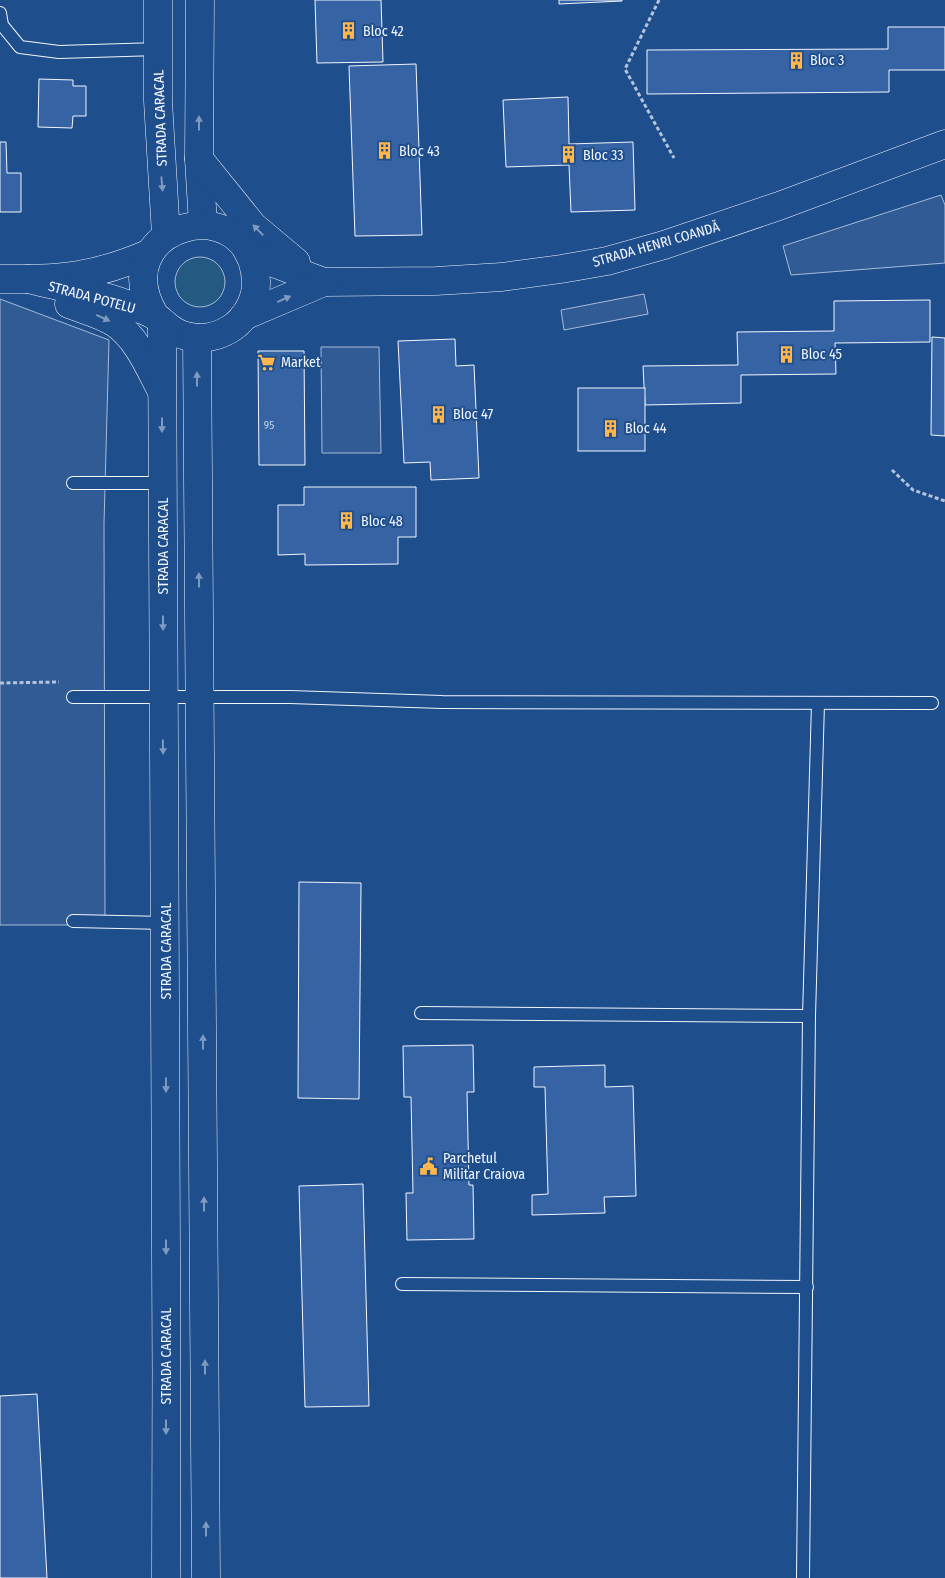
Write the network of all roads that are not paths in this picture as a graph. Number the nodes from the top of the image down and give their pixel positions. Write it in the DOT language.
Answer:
graph roads {
  1 [pos="158,0"];
  2 [pos="200,0"];
  3 [pos="0,13"];
  4 [pos="158,50"];
  5 [pos="945,144"];
  6 [pos="199,160"];
  7 [pos="203,224"];
  8 [pos="158,244"];
  9 [pos="249,254"];
  10 [pos="13,279"];
  11 [pos="324,282"];
  12 [pos="244,316"];
  13 [pos="158,320"];
  14 [pos="197,338"];
  15 [pos="162,392"];
  16 [pos="73,483"];
  17 [pos="162,483"];
  18 [pos="73,697"];
  19 [pos="162,698"];
  20 [pos="201,698"];
  21 [pos="818,703"];
  22 [pos="932,703"];
  23 [pos="73,921"];
  24 [pos="166,922"];
  25 [pos="421,1013"];
  26 [pos="809,1016"];
  27 [pos="402,1284"];
  28 [pos="807,1287"];
  29 [pos="166,1578"];
  30 [pos="206,1578"];
  31 [pos="803,1578"];
  1 -- 4 [label="main road, STRADA CARACAL"];
  6 -- 2 [label="main road, one-way"];
  3 -- 4 [label="lane"];
  4 -- 8 [label="main road, STRADA CARACAL, one-way"];
  5 -- 11 [label="main road, STRADA HENRI COANDĂ"];
  6 -- 7 [label="main road"];
  11 -- 6 [label="main road, one-way"];
  7 -- 8 [label="main road"];
  7 -- 9 [label="main road"];
  8 -- 10 [label="main road, STRADA POTELU"];
  8 -- 13 [label="main road"];
  9 -- 11 [label="main road, STRADA HENRI COANDĂ"];
  9 -- 12 [label="main road"];
  10 -- 13 [label="main road, STRADA POTELU"];
  10 -- 15 [label="main road, one-way"];
  12 -- 11 [label="main road, STRADA HENRI COANDĂ, one-way"];
  12 -- 14 [label="main road"];
  13 -- 14 [label="main road"];
  13 -- 15 [label="main road, STRADA CARACAL"];
  20 -- 14 [label="main road, one-way"];
  15 -- 17 [label="main road, STRADA CARACAL, one-way"];
  16 -- 17 [label="lane"];
  17 -- 19 [label="main road, STRADA CARACAL, one-way"];
  18 -- 19 [label="lane"];
  19 -- 20 [label="lane"];
  19 -- 24 [label="main road, STRADA CARACAL, one-way"];
  20 -- 21 [label="lane"];
  30 -- 20 [label="main road, one-way"];
  21 -- 22 [label="lane"];
  21 -- 26 [label="lane"];
  23 -- 24 [label="lane"];
  24 -- 29 [label="main road, STRADA CARACAL, one-way"];
  25 -- 26 [label="lane"];
  26 -- 28 [label="lane"];
  27 -- 28 [label="lane"];
  28 -- 31 [label="lane"];
}
